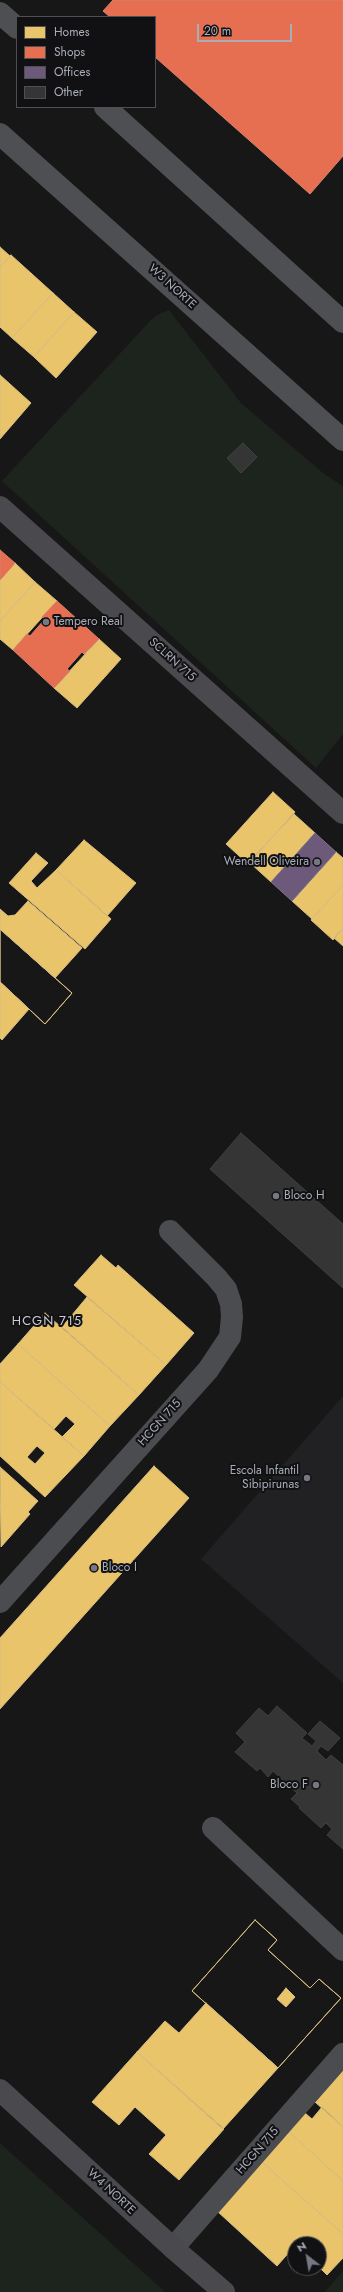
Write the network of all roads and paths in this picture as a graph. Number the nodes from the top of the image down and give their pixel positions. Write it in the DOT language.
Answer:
graph roads {
  1 [pos="0,12"];
  2 [pos="16,27"];
  3 [pos="106,108"];
  4 [pos="0,134"];
  5 [pos="343,322"];
  6 [pos="343,440"];
  7 [pos="0,507"];
  8 [pos="343,813"];
  9 [pos="170,1231"];
  10 [pos="0,1602"];
  11 [pos="213,1828"];
  12 [pos="343,1950"];
  13 [pos="343,2054"];
  14 [pos="0,2090"];
  15 [pos="173,2248"];
  16 [pos="224,2292"];
  1 -- 2 [label="main road"];
  3 -- 5 [label="main road"];
  4 -- 6 [label="main road, W3 NORTE"];
  7 -- 8 [label="street, SCLRN 715"];
  9 -- 10 [label="street, HCGN 715"];
  11 -- 12 [label="street"];
  13 -- 15 [label="street, HCGN 715"];
  14 -- 15 [label="street, W4 NORTE"];
  15 -- 16 [label="street, W4 NORTE"];
}
